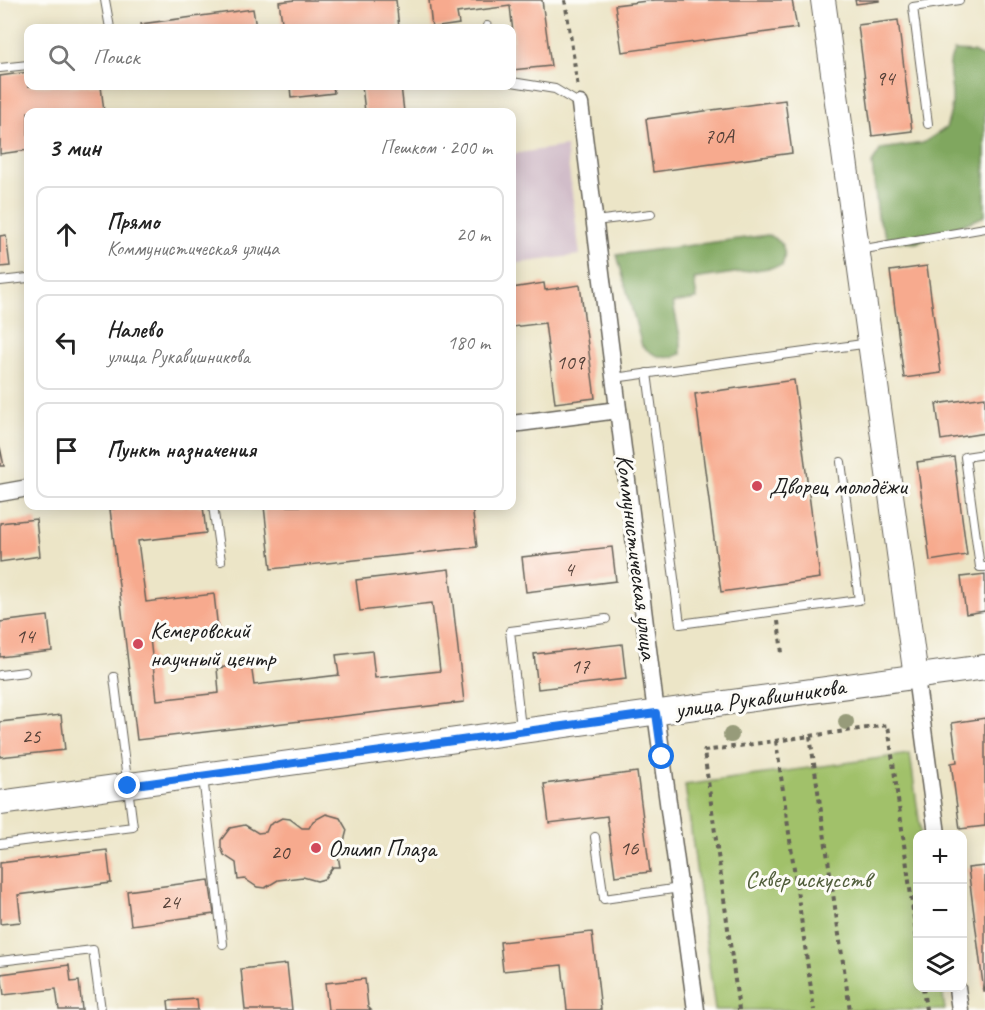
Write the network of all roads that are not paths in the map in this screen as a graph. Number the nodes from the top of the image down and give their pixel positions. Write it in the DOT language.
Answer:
graph roads {
  1 [pos="105,0"];
  2 [pos="822,0"];
  3 [pos="959,0"];
  4 [pos="109,24"];
  5 [pos="24,65"];
  6 [pos="0,68"];
  7 [pos="516,83"];
  8 [pos="580,104"];
  9 [pos="928,124"];
  10 [pos="651,214"];
  11 [pos="595,221"];
  12 [pos="985,228"];
  13 [pos="859,250"];
  14 [pos="24,278"];
  15 [pos="0,281"];
  16 [pos="871,343"];
  17 [pos="647,373"];
  18 [pos="614,378"];
  19 [pos="618,410"];
  20 [pos="516,423"];
  21 [pos="985,454"];
  22 [pos="841,462"];
  23 [pos="24,489"];
  24 [pos="0,493"];
  25 [pos="214,510"];
  26 [pos="220,561"];
  27 [pos="985,567"];
  28 [pos="606,619"];
  29 [pos="985,667"];
  30 [pos="25,672"];
  31 [pos="0,675"];
  32 [pos="114,677"];
  33 [pos="916,677"];
  34 [pos="656,713"];
  35 [pos="521,731"];
  36 [pos="203,775"];
  37 [pos="128,786"];
  38 [pos="0,803"];
  39 [pos="936,830"];
  40 [pos="595,837"];
  41 [pos="0,844"];
  42 [pos="680,888"];
  43 [pos="223,944"];
  44 [pos="0,962"];
  45 [pos="958,992"];
  46 [pos="101,1010"];
  47 [pos="696,1010"];
  48 [pos="960,1010"];
  1 -- 4 [label="lane"];
  2 -- 13 [label="street"];
  3 -- 9 [label="lane"];
  5 -- 6 [label="lane"];
  7 -- 8 [label="lane"];
  8 -- 11 [label="street, Коммунистическая улица"];
  10 -- 11 [label="lane"];
  11 -- 18 [label="street, Коммунистическая улица"];
  12 -- 13 [label="lane"];
  13 -- 16 [label="street"];
  14 -- 15 [label="lane"];
  16 -- 17 [label="lane"];
  16 -- 33 [label="street"];
  17 -- 18 [label="lane"];
  17 -- 22 [label="lane"];
  18 -- 19 [label="street, Коммунистическая улица"];
  19 -- 20 [label="street"];
  19 -- 34 [label="street, Коммунистическая улица"];
  21 -- 27 [label="lane"];
  23 -- 24 [label="street"];
  25 -- 26 [label="lane"];
  28 -- 35 [label="lane"];
  29 -- 33 [label="street, улица Рукавишникова"];
  30 -- 31 [label="lane"];
  32 -- 37 [label="lane"];
  33 -- 34 [label="street, улица Рукавишникова"];
  33 -- 39 [label="street"];
  34 -- 35 [label="street, улица Рукавишникова"];
  34 -- 42 [label="street, Коммунистическая улица"];
  35 -- 36 [label="street, улица Рукавишникова"];
  36 -- 37 [label="street, улица Рукавишникова"];
  36 -- 43 [label="lane"];
  37 -- 38 [label="street, улица Рукавишникова"];
  37 -- 41 [label="lane"];
  40 -- 42 [label="lane"];
  42 -- 47 [label="street, Коммунистическая улица"];
  44 -- 46 [label="lane"];
  45 -- 48 [label="street"];
}
